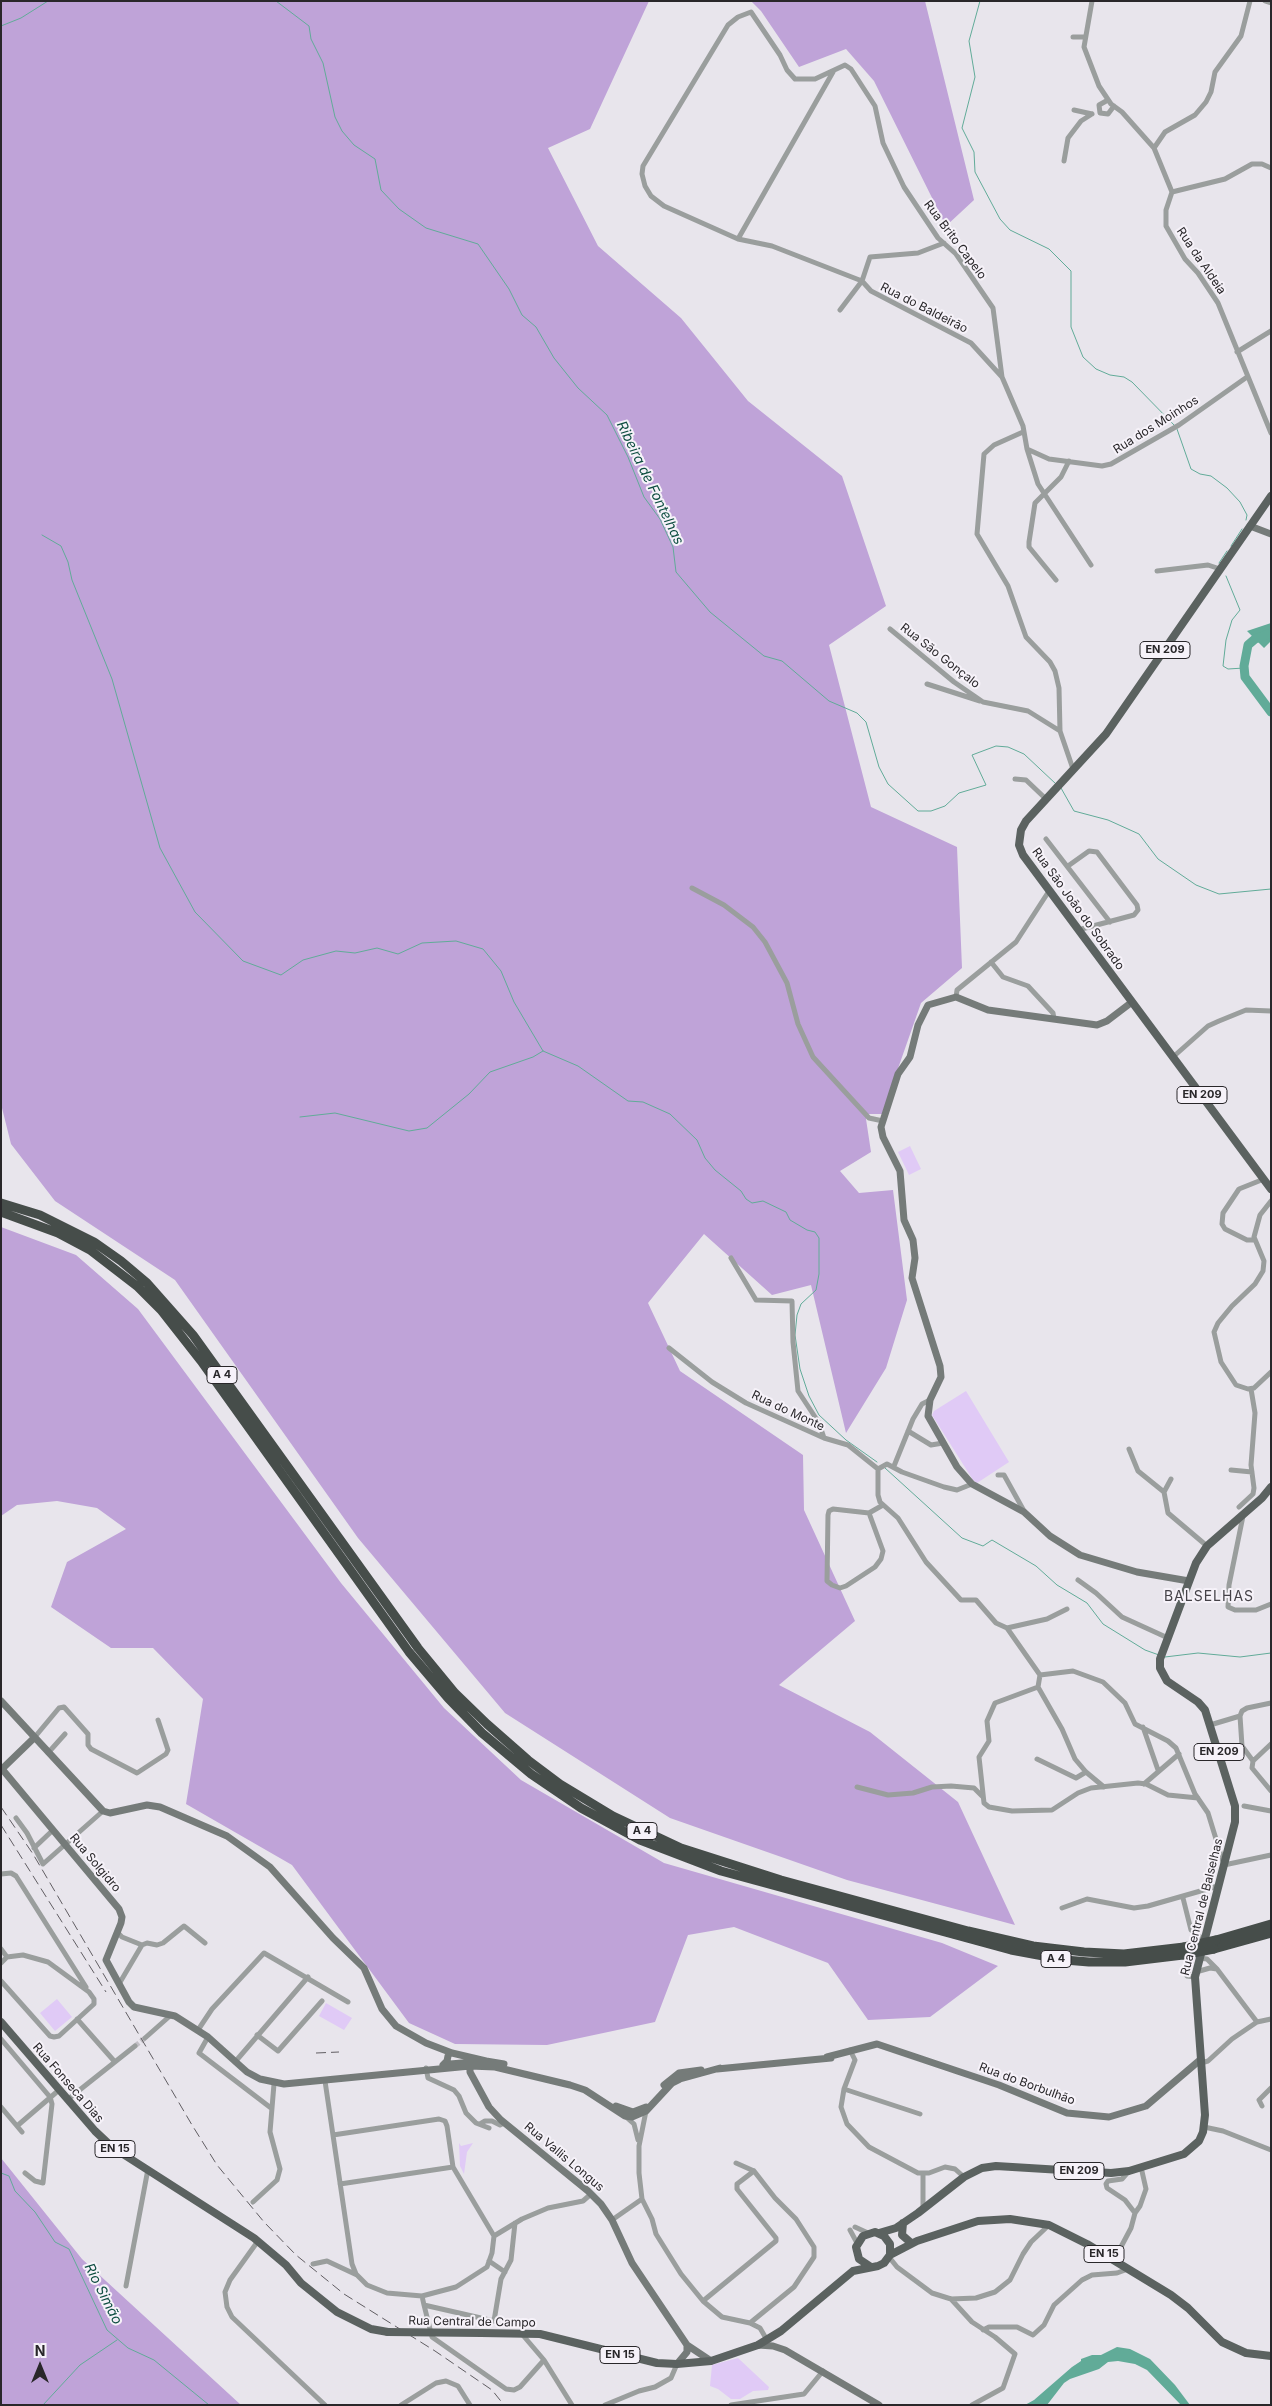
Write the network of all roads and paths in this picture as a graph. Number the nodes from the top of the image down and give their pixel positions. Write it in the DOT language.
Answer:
graph roads {
  1 [pos="1092,1"];
  2 [pos="1250,1"];
  3 [pos="1265,1"];
  4 [pos="1271,3"];
  5 [pos="1073,37"];
  6 [pos="1084,37"];
  7 [pos="833,72"];
  8 [pos="1108,100"];
  9 [pos="1114,106"];
  10 [pos="1100,113"];
  11 [pos="1092,114"];
  12 [pos="1078,125"];
  13 [pos="1154,148"];
  14 [pos="1064,161"];
  15 [pos="1271,168"];
  16 [pos="1172,192"];
  17 [pos="738,240"];
  18 [pos="944,243"];
  19 [pos="862,281"];
  20 [pos="840,310"];
  21 [pos="1271,331"];
  22 [pos="1238,352"];
  23 [pos="1002,377"];
  24 [pos="1247,377"];
  25 [pos="1023,432"];
  26 [pos="1271,432"];
  27 [pos="1027,449"];
  28 [pos="1069,461"];
  29 [pos="1044,493"];
  30 [pos="1271,496"];
  31 [pos="1250,526"];
  32 [pos="1271,534"];
  33 [pos="1091,565"];
  34 [pos="1220,570"];
  35 [pos="1157,571"];
  36 [pos="1056,580"];
  37 [pos="890,630"];
  38 [pos="927,684"];
  39 [pos="983,702"];
  40 [pos="1060,731"];
  41 [pos="1073,769"];
  42 [pos="1015,779"];
  43 [pos="1046,799"];
  44 [pos="1046,839"];
  45 [pos="1068,866"];
  46 [pos="692,888"];
  47 [pos="1049,891"];
  48 [pos="1110,922"];
  49 [pos="1081,934"];
  50 [pos="991,962"];
  51 [pos="956,997"];
  52 [pos="1132,1002"];
  53 [pos="1271,1011"];
  54 [pos="1054,1019"];
  55 [pos="1173,1056"];
  56 [pos="883,1121"];
  57 [pos="1264,1179"];
  58 [pos="1271,1189"];
  59 [pos="1271,1201"];
  60 [pos="1,1203"];
  61 [pos="1,1212"];
  62 [pos="1254,1240"];
  63 [pos="730,1258"];
  64 [pos="669,1348"];
  65 [pos="1271,1372"];
  66 [pos="1251,1389"];
  67 [pos="930,1400"];
  68 [pos="908,1431"];
  69 [pos="824,1438"];
  70 [pos="943,1443"];
  71 [pos="1130,1449"];
  72 [pos="894,1466"];
  73 [pos="878,1469"];
  74 [pos="1231,1470"];
  75 [pos="1252,1472"];
  76 [pos="998,1475"];
  77 [pos="1171,1480"];
  78 [pos="972,1484"];
  79 [pos="1271,1487"];
  80 [pos="1164,1492"];
  81 [pos="883,1505"];
  82 [pos="1239,1506"];
  83 [pos="1024,1512"];
  84 [pos="869,1513"];
  85 [pos="1243,1516"];
  86 [pos="1207,1546"];
  87 [pos="1078,1580"];
  88 [pos="1189,1581"];
  89 [pos="1271,1604"];
  90 [pos="1067,1609"];
  91 [pos="1007,1628"];
  92 [pos="1168,1638"];
  93 [pos="1040,1675"];
  94 [pos="1038,1687"];
  95 [pos="1,1701"];
  96 [pos="1271,1703"];
  97 [pos="1240,1716"];
  98 [pos="158,1720"];
  99 [pos="1210,1725"];
  100 [pos="1143,1727"];
  101 [pos="65,1734"];
  102 [pos="34,1738"];
  103 [pos="1271,1744"];
  104 [pos="48,1754"];
  105 [pos="1179,1754"];
  106 [pos="1036,1759"];
  107 [pos="1253,1760"];
  108 [pos="2,1769"];
  109 [pos="1158,1770"];
  110 [pos="1086,1772"];
  111 [pos="1144,1784"];
  112 [pos="857,1787"];
  113 [pos="1104,1787"];
  114 [pos="1271,1791"];
  115 [pos="983,1796"];
  116 [pos="1198,1798"];
  117 [pos="1244,1806"];
  118 [pos="103,1811"];
  119 [pos="1271,1811"];
  120 [pos="16,1818"];
  121 [pos="53,1830"];
  122 [pos="65,1845"];
  123 [pos="34,1848"];
  124 [pos="1271,1855"];
  125 [pos="1224,1865"];
  126 [pos="1,1874"];
  127 [pos="1218,1886"];
  128 [pos="1183,1898"];
  129 [pos="1062,1908"];
  130 [pos="1271,1924"];
  131 [pos="117,1932"];
  132 [pos="1271,1933"];
  133 [pos="1200,1938"];
  134 [pos="205,1943"];
  135 [pos="1215,1944"];
  136 [pos="142,1945"];
  137 [pos="1,1949"];
  138 [pos="1184,1951"];
  139 [pos="7,1957"];
  140 [pos="67,1958"];
  141 [pos="1199,1958"];
  142 [pos="1,1963"];
  143 [pos="1217,1969"];
  144 [pos="61,1970"];
  145 [pos="1193,1975"];
  146 [pos="308,1977"];
  147 [pos="1,1981"];
  148 [pos="119,1984"];
  149 [pos="89,1992"];
  150 [pos="322,2001"];
  151 [pos="348,2002"];
  152 [pos="170,2014"];
  153 [pos="77,2019"];
  154 [pos="1271,2019"];
  155 [pos="1,2022"];
  156 [pos="1257,2022"];
  157 [pos="198,2030"];
  158 [pos="257,2035"];
  159 [pos="208,2037"];
  160 [pos="145,2038"];
  161 [pos="1,2039"];
  162 [pos="135,2046"];
  163 [pos="884,2046"];
  164 [pos="851,2052"];
  165 [pos="448,2053"];
  166 [pos="115,2062"];
  167 [pos="234,2062"];
  168 [pos="458,2063"];
  169 [pos="485,2063"];
  170 [pos="468,2064"];
  171 [pos="443,2065"];
  172 [pos="1200,2067"];
  173 [pos="426,2069"];
  174 [pos="1187,2074"];
  175 [pos="477,2078"];
  176 [pos="325,2081"];
  177 [pos="274,2084"];
  178 [pos="1271,2088"];
  179 [pos="844,2089"];
  180 [pos="59,2090"];
  181 [pos="482,2094"];
  182 [pos="50,2097"];
  183 [pos="596,2097"];
  184 [pos="67,2100"];
  185 [pos="1262,2106"];
  186 [pos="1,2108"];
  187 [pos="271,2108"];
  188 [pos="645,2110"];
  189 [pos="636,2114"];
  190 [pos="920,2114"];
  191 [pos="625,2116"];
  192 [pos="504,2123"];
  193 [pos="480,2124"];
  194 [pos="634,2124"];
  195 [pos="642,2124"];
  196 [pos="17,2126"];
  197 [pos="1204,2127"];
  198 [pos="489,2128"];
  199 [pos="22,2132"];
  200 [pos="333,2135"];
  201 [pos="639,2146"];
  202 [pos="1271,2150"];
  203 [pos="736,2163"];
  204 [pos="454,2167"];
  205 [pos="1141,2167"];
  206 [pos="148,2169"];
  207 [pos="754,2171"];
  208 [pos="1129,2171"];
  209 [pos="24,2173"];
  210 [pos="923,2174"];
  211 [pos="964,2176"];
  212 [pos="340,2184"];
  213 [pos="591,2194"];
  214 [pos="642,2199"];
  215 [pos="253,2202"];
  216 [pos="923,2210"];
  217 [pos="1135,2213"];
  218 [pos="612,2220"];
  219 [pos="515,2223"];
  220 [pos="1049,2225"];
  221 [pos="855,2226"];
  222 [pos="899,2226"];
  223 [pos="850,2230"];
  224 [pos="868,2233"];
  225 [pos="879,2233"];
  226 [pos="494,2236"];
  227 [pos="257,2238"];
  228 [pos="913,2242"];
  229 [pos="857,2243"];
  230 [pos="889,2243"];
  231 [pos="857,2255"];
  232 [pos="889,2256"];
  233 [pos="1114,2260"];
  234 [pos="490,2261"];
  235 [pos="313,2264"];
  236 [pos="881,2265"];
  237 [pos="871,2266"];
  238 [pos="897,2266"];
  239 [pos="1128,2269"];
  240 [pos="853,2271"];
  241 [pos="505,2272"];
  242 [pos="357,2275"];
  243 [pos="126,2286"];
  244 [pos="314,2294"];
  245 [pos="422,2296"];
  246 [pos="951,2299"];
  247 [pos="704,2301"];
  248 [pos="424,2305"];
  249 [pos="750,2323"];
  250 [pos="983,2330"];
  251 [pos="388,2332"];
  252 [pos="521,2333"];
  253 [pos="771,2340"];
  254 [pos="690,2349"];
  255 [pos="1271,2356"];
  256 [pos="544,2360"];
  257 [pos="711,2361"];
  258 [pos="694,2363"];
  259 [pos="678,2364"];
  260 [pos="823,2371"];
  261 [pos="325,2405"];
  262 [pos="401,2405"];
  263 [pos="470,2405"];
  264 [pos="572,2405"];
  265 [pos="605,2405"];
  266 [pos="731,2405"];
  267 [pos="879,2405"];
  268 [pos="972,2405"];
  1 -- 6 [label="street"];
  2 -- 13 [label="street"];
  3 -- 4 [label="street"];
  5 -- 6 [label="street"];
  6 -- 8 [label="street"];
  7 -- 17 [label="street"];
  7 -- 17 [label="street, Rua do Baldeirão"];
  7 -- 18 [label="street, Rua Brito Capelo"];
  8 -- 9 [label="street"];
  8 -- 10 [label="street"];
  9 -- 10 [label="street"];
  9 -- 13 [label="street"];
  10 -- 11 [label="street"];
  11 -- 12 [label="street"];
  11 -- 12 [label="street"];
  12 -- 14 [label="street"];
  13 -- 16 [label="street"];
  15 -- 16 [label="street"];
  16 -- 22 [label="street, Rua da Aldeia"];
  17 -- 19 [label="street, Rua do Baldeirão"];
  18 -- 19 [label="street"];
  18 -- 23 [label="street, Rua Brito Capelo"];
  19 -- 20 [label="street"];
  19 -- 23 [label="street, Rua do Baldeirão"];
  21 -- 22 [label="street"];
  22 -- 24 [label="street, Rua da Aldeia"];
  23 -- 25 [label="street, Rua do Baldeirão"];
  24 -- 26 [label="street, Rua da Aldeia"];
  24 -- 28 [label="street, Rua dos Moinhos"];
  25 -- 27 [label="street"];
  25 -- 40 [label="street"];
  27 -- 28 [label="street, Rua dos Moinhos"];
  27 -- 29 [label="street"];
  28 -- 29 [label="street"];
  29 -- 33 [label="street"];
  29 -- 36 [label="street"];
  30 -- 31 [label="main road, Rua São João do Sobrado / EN 209"];
  31 -- 32 [label="street"];
  31 -- 34 [label="main road, Rua São João do Sobrado / EN 209"];
  34 -- 35 [label="street"];
  34 -- 41 [label="main road, Rua São João do Sobrado / EN 209"];
  37 -- 39 [label="street, Rua São Gonçalo"];
  38 -- 39 [label="street"];
  39 -- 40 [label="street, Rua São Gonçalo"];
  40 -- 41 [label="street"];
  41 -- 43 [label="main road, Rua São João do Sobrado / EN 209"];
  42 -- 43 [label="street"];
  43 -- 47 [label="main road, Rua São João do Sobrado / EN 209"];
  44 -- 45 [label="street"];
  45 -- 48 [label="street"];
  45 -- 48 [label="street"];
  46 -- 56 [label="street"];
  47 -- 49 [label="main road, Rua São João do Sobrado / EN 209"];
  47 -- 50 [label="street"];
  48 -- 49 [label="street"];
  49 -- 52 [label="main road, Rua São João do Sobrado / EN 209"];
  50 -- 51 [label="street"];
  50 -- 54 [label="street"];
  51 -- 54 [label="street"];
  51 -- 56 [label="street"];
  52 -- 54 [label="street"];
  52 -- 55 [label="main road, Rua São João do Sobrado / EN 209"];
  53 -- 55 [label="street"];
  55 -- 57 [label="main road, Rua São João do Sobrado / EN 209"];
  56 -- 67 [label="street"];
  57 -- 58 [label="main road, Rua São João do Sobrado / EN 209"];
  57 -- 62 [label="street"];
  59 -- 62 [label="street"];
  60 -- 138 [label="highway, A 4"];
  61 -- 138 [label="highway, A 4"];
  62 -- 66 [label="street"];
  63 -- 69 [label="street"];
  64 -- 69 [label="street, Rua do Monte"];
  65 -- 66 [label="street"];
  66 -- 75 [label="street"];
  67 -- 68 [label="street"];
  67 -- 70 [label="street"];
  68 -- 70 [label="street"];
  68 -- 72 [label="street"];
  69 -- 73 [label="street, Rua do Monte"];
  70 -- 78 [label="street"];
  71 -- 80 [label="street"];
  72 -- 73 [label="street"];
  72 -- 78 [label="street"];
  73 -- 81 [label="street"];
  74 -- 75 [label="street"];
  75 -- 82 [label="street"];
  76 -- 83 [label="street"];
  77 -- 80 [label="street"];
  78 -- 83 [label="street"];
  79 -- 85 [label="main road, Rua Central de Balselhas / EN 209"];
  80 -- 86 [label="street"];
  81 -- 84 [label="street"];
  81 -- 91 [label="street"];
  83 -- 88 [label="street"];
  84 -- 84 [label="street"];
  85 -- 86 [label="main road, Rua Central de Balselhas / EN 209"];
  85 -- 89 [label="street"];
  86 -- 88 [label="main road, Rua Central de Balselhas / EN 209"];
  87 -- 92 [label="street"];
  88 -- 92 [label="main road, Rua Central de Balselhas / EN 209"];
  90 -- 91 [label="street"];
  91 -- 93 [label="street"];
  92 -- 99 [label="main road, Rua Central de Balselhas / EN 209"];
  93 -- 94 [label="street"];
  93 -- 100 [label="street"];
  94 -- 110 [label="street"];
  94 -- 115 [label="street"];
  95 -- 102 [label="street"];
  96 -- 97 [label="street"];
  97 -- 99 [label="street"];
  97 -- 107 [label="street"];
  98 -- 102 [label="street"];
  99 -- 125 [label="main road, Rua Central de Balselhas / EN 209"];
  100 -- 105 [label="street"];
  100 -- 109 [label="street"];
  101 -- 104 [label="street"];
  102 -- 104 [label="street"];
  102 -- 108 [label="street"];
  103 -- 107 [label="street"];
  104 -- 118 [label="street"];
  105 -- 109 [label="street"];
  105 -- 116 [label="street"];
  106 -- 110 [label="street"];
  107 -- 114 [label="street"];
  108 -- 121 [label="street, Rua Solgidro"];
  109 -- 111 [label="street"];
  110 -- 113 [label="street"];
  111 -- 113 [label="street"];
  111 -- 116 [label="street"];
  112 -- 115 [label="street"];
  113 -- 115 [label="street"];
  116 -- 125 [label="street"];
  117 -- 119 [label="street"];
  118 -- 122 [label="street"];
  118 -- 165 [label="street"];
  120 -- 123 [label="street"];
  121 -- 122 [label="street, Rua Solgidro"];
  121 -- 123 [label="street"];
  122 -- 123 [label="street"];
  122 -- 131 [label="street, Rua Solgidro"];
  124 -- 125 [label="street"];
  125 -- 127 [label="main road, Rua Central de Balselhas / EN 209"];
  126 -- 140 [label="street"];
  127 -- 128 [label="street"];
  127 -- 133 [label="main road, Rua Central de Balselhas / EN 209"];
  128 -- 129 [label="street"];
  128 -- 133 [label="street"];
  130 -- 135 [label="highway, A 4"];
  131 -- 136 [label="street"];
  131 -- 148 [label="street, Rua Solgidro"];
  132 -- 135 [label="highway, A 4"];
  133 -- 141 [label="main road, Rua Central de Balselhas / EN 209"];
  133 -- 145 [label="street"];
  134 -- 136 [label="street"];
  135 -- 138 [label="highway, A 4, bridge"];
  136 -- 148 [label="street"];
  137 -- 139 [label="street"];
  139 -- 142 [label="street"];
  139 -- 144 [label="street"];
  140 -- 144 [label="street"];
  140 -- 149 [label="street"];
  141 -- 143 [label="street"];
  141 -- 145 [label="main road, Rua Central de Balselhas / EN 209"];
  143 -- 145 [label="street"];
  143 -- 156 [label="street"];
  144 -- 149 [label="street"];
  145 -- 172 [label="main road, Rua Central de Balselhas / EN 209"];
  146 -- 151 [label="street"];
  146 -- 157 [label="street"];
  146 -- 158 [label="street"];
  147 -- 153 [label="street"];
  148 -- 152 [label="street, Rua Solgidro"];
  149 -- 153 [label="street"];
  150 -- 158 [label="street"];
  152 -- 157 [label="street, Rua Solgidro"];
  152 -- 160 [label="street"];
  153 -- 166 [label="street"];
  154 -- 156 [label="street"];
  155 -- 180 [label="main road, Rua Fonseca Dias / EN 15"];
  156 -- 172 [label="street"];
  157 -- 159 [label="street, Rua Solgidro"];
  158 -- 167 [label="street"];
  159 -- 167 [label="street, Rua Solgidro"];
  159 -- 187 [label="street"];
  161 -- 182 [label="street"];
  162 -- 166 [label="street"];
  163 -- 164 [label="street, Rua do Borbulhão"];
  163 -- 164 [label="street, Rua do Borbulhão"];
  163 -- 174 [label="street, Rua do Borbulhão"];
  164 -- 179 [label="street"];
  164 -- 188 [label="street, Rua do Borbulhão"];
  165 -- 168 [label="street"];
  165 -- 169 [label="street"];
  165 -- 170 [label="street"];
  165 -- 171 [label="street"];
  166 -- 184 [label="street"];
  167 -- 177 [label="street, Rua Solgidro"];
  168 -- 170 [label="street"];
  168 -- 171 [label="street"];
  169 -- 170 [label="street"];
  169 -- 175 [label="street"];
  169 -- 183 [label="street"];
  170 -- 173 [label="street"];
  170 -- 175 [label="street"];
  170 -- 181 [label="street"];
  171 -- 173 [label="street"];
  172 -- 174 [label="street"];
  172 -- 174 [label="street, Rua do Borbulhão"];
  172 -- 197 [label="main road, Rua Central de Balselhas / EN 209"];
  173 -- 176 [label="street"];
  173 -- 193 [label="street"];
  175 -- 181 [label="street"];
  176 -- 177 [label="street"];
  176 -- 200 [label="street"];
  177 -- 187 [label="street"];
  178 -- 185 [label="street"];
  179 -- 190 [label="street"];
  179 -- 210 [label="street"];
  180 -- 182 [label="street"];
  180 -- 184 [label="main road, Rua Fonseca Dias / EN 15"];
  181 -- 192 [label="street, Rua Vallis Longus"];
  182 -- 196 [label="street"];
  182 -- 209 [label="street"];
  183 -- 189 [label="street"];
  183 -- 191 [label="street"];
  184 -- 206 [label="main road, Rua Fonseca Dias / EN 15"];
  186 -- 196 [label="street"];
  187 -- 215 [label="street"];
  188 -- 189 [label="street, Rua do Borbulhão"];
  188 -- 195 [label="street"];
  189 -- 191 [label="street, Rua do Borbulhão"];
  189 -- 194 [label="street"];
  189 -- 195 [label="street"];
  191 -- 194 [label="street"];
  192 -- 193 [label="street"];
  192 -- 213 [label="street, Rua Vallis Longus"];
  193 -- 198 [label="street"];
  194 -- 201 [label="street"];
  195 -- 201 [label="street"];
  196 -- 199 [label="street"];
  197 -- 202 [label="street"];
  197 -- 205 [label="main road, EN 209"];
  200 -- 204 [label="street"];
  200 -- 212 [label="street"];
  201 -- 214 [label="street"];
  203 -- 207 [label="street"];
  204 -- 212 [label="street"];
  204 -- 226 [label="street"];
  205 -- 208 [label="main road, EN 209"];
  205 -- 217 [label="street"];
  206 -- 227 [label="main road, Rua Fonseca Dias / EN 15"];
  206 -- 243 [label="street"];
  207 -- 247 [label="street"];
  207 -- 249 [label="street"];
  208 -- 211 [label="main road, EN 209"];
  208 -- 217 [label="street"];
  210 -- 211 [label="street"];
  210 -- 216 [label="street"];
  211 -- 216 [label="main road, EN 209"];
  212 -- 242 [label="street"];
  213 -- 218 [label="street, Rua Vallis Longus"];
  213 -- 219 [label="street"];
  214 -- 218 [label="street"];
  214 -- 247 [label="street"];
  216 -- 222 [label="main road, EN 209"];
  217 -- 233 [label="street"];
  218 -- 254 [label="street, Rua Vallis Longus"];
  219 -- 226 [label="street"];
  219 -- 241 [label="street"];
  220 -- 228 [label="main road, EN 15"];
  220 -- 233 [label="main road, EN 15"];
  220 -- 246 [label="street"];
  221 -- 224 [label="street"];
  222 -- 225 [label="main road, EN 209"];
  222 -- 228 [label="main road"];
  222 -- 230 [label="main road"];
  223 -- 229 [label="street"];
  224 -- 225 [label="main road"];
  224 -- 229 [label="main road"];
  225 -- 230 [label="main road"];
  226 -- 234 [label="street"];
  227 -- 244 [label="main road, Rua Fonseca Dias / EN 15"];
  227 -- 244 [label="main road, Rua Fonseca Dias / EN 15"];
  227 -- 261 [label="street"];
  228 -- 230 [label="main road, EN 15"];
  228 -- 232 [label="main road, EN 15"];
  229 -- 231 [label="main road"];
  230 -- 232 [label="main road"];
  231 -- 237 [label="main road"];
  231 -- 240 [label="main road"];
  232 -- 236 [label="main road, EN 15"];
  232 -- 238 [label="street"];
  233 -- 239 [label="main road, EN 15"];
  234 -- 241 [label="street"];
  234 -- 245 [label="street"];
  235 -- 242 [label="street"];
  236 -- 237 [label="main road, EN 15"];
  236 -- 238 [label="street"];
  237 -- 240 [label="main road, Rua Central de Campo / EN 15"];
  238 -- 246 [label="street"];
  239 -- 250 [label="street"];
  239 -- 255 [label="main road, EN 15"];
  240 -- 253 [label="main road, Rua Central de Campo / EN 15"];
  241 -- 248 [label="street"];
  242 -- 245 [label="street"];
  244 -- 251 [label="main road, Rua Fonseca Dias / EN 15"];
  245 -- 248 [label="street"];
  246 -- 250 [label="street"];
  247 -- 249 [label="street"];
  248 -- 256 [label="street"];
  249 -- 253 [label="street"];
  250 -- 268 [label="street"];
  251 -- 252 [label="main road, Rua Central de Campo / EN 15, bridge"];
  252 -- 256 [label="street"];
  252 -- 259 [label="main road, Rua Central de Campo / EN 15"];
  253 -- 257 [label="main road, Rua Central de Campo / EN 15"];
  253 -- 260 [label="street"];
  254 -- 257 [label="street"];
  254 -- 258 [label="street"];
  254 -- 259 [label="street"];
  256 -- 264 [label="street"];
  257 -- 258 [label="main road, Rua Central de Campo / EN 15"];
  258 -- 259 [label="main road, Rua Central de Campo / EN 15"];
  259 -- 265 [label="street"];
  260 -- 266 [label="street"];
  260 -- 267 [label="street"];
  262 -- 263 [label="street"];
}
